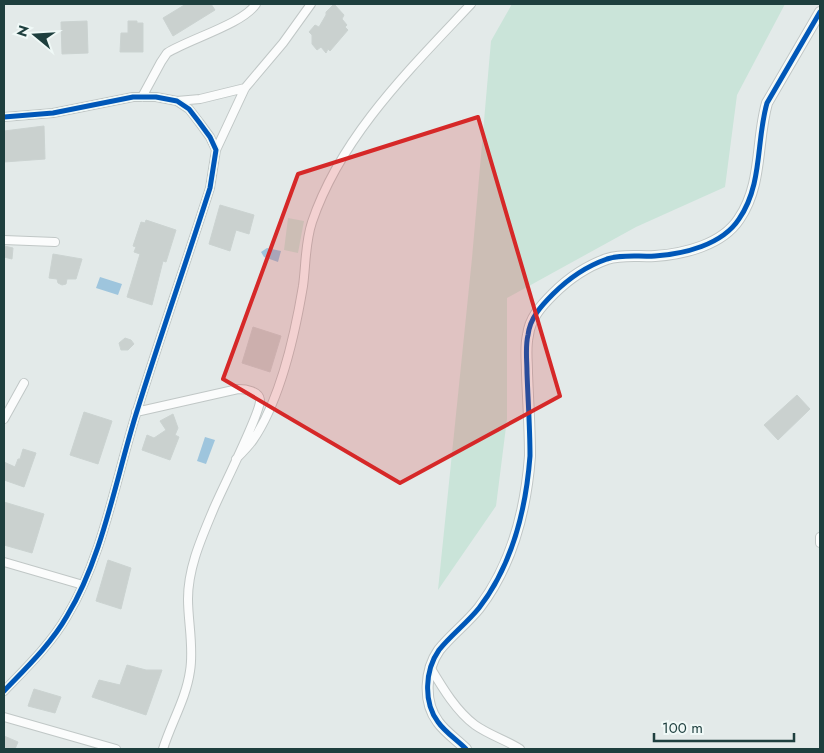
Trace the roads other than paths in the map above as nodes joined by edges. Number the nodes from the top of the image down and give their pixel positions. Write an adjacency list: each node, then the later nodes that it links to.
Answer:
1 (256, 4): 6 (street)
2 (311, 4): 5 (street)
3 (471, 4): 15 (street)
4 (820, 12): 20 (street)
5 (245, 88): 7 (street); 9 (street)
6 (142, 97): 7 (street); 8 (street)
7 (176, 101): 9 (street)
8 (4, 117)
9 (216, 150): 13 (street)
10 (4, 240): 11 (street)
11 (55, 242)
12 (24, 383): 14 (street)
13 (136, 412): 15 (street); 19 (street)
14 (4, 419)
15 (236, 459): 24 (street)
16 (820, 536): 17 (street)
17 (820, 543)
18 (4, 562): 19 (street)
19 (83, 585): 21 (street)
20 (430, 666): 25 (street); 26 (street)
21 (4, 691)
22 (4, 716): 23 (street)
23 (116, 749)
24 (163, 749)
25 (466, 749)
26 (520, 749)

